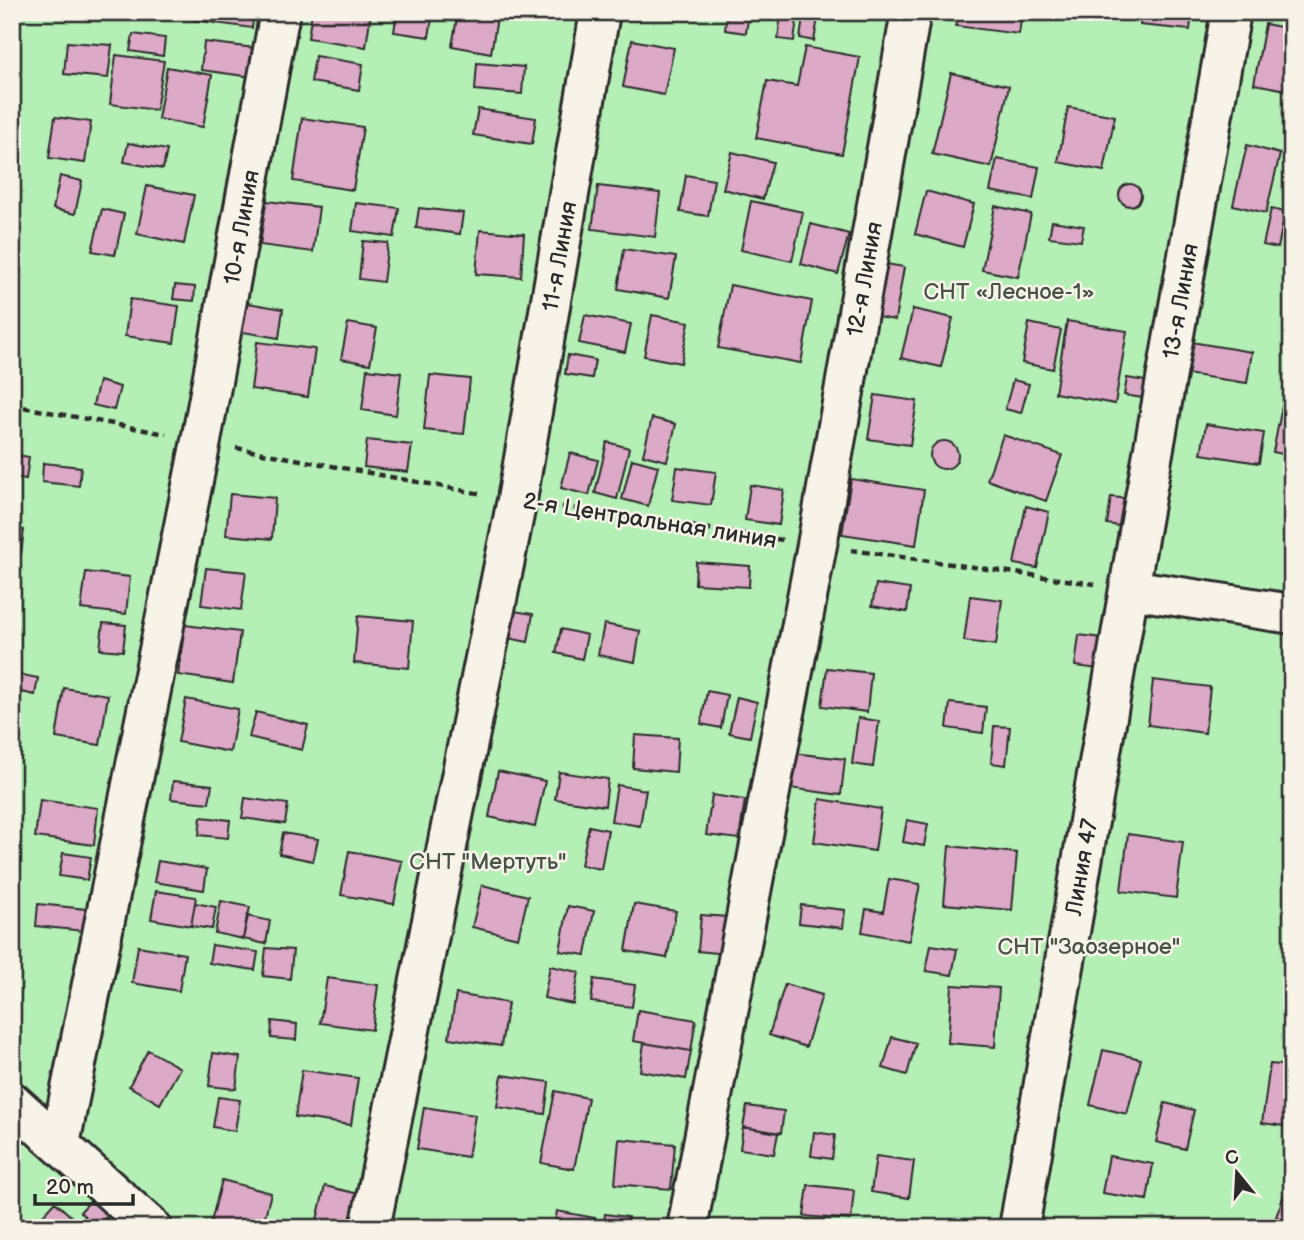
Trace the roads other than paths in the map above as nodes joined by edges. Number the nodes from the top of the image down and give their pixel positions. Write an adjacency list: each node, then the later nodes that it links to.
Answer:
1 (280, 12): 8 (street, 10-я Линия)
2 (600, 12): 10 (street, 11-я Линия)
3 (911, 12): 11 (street, 12-я Линия)
4 (1231, 12): 5 (street, 13-я Линия)
5 (1129, 589): 6 (street); 12 (street, Линия 47)
6 (1292, 614)
7 (12, 1102): 8 (street)
8 (60, 1144): 9 (street)
9 (152, 1228)
10 (370, 1228)
11 (687, 1228)
12 (1019, 1228)

